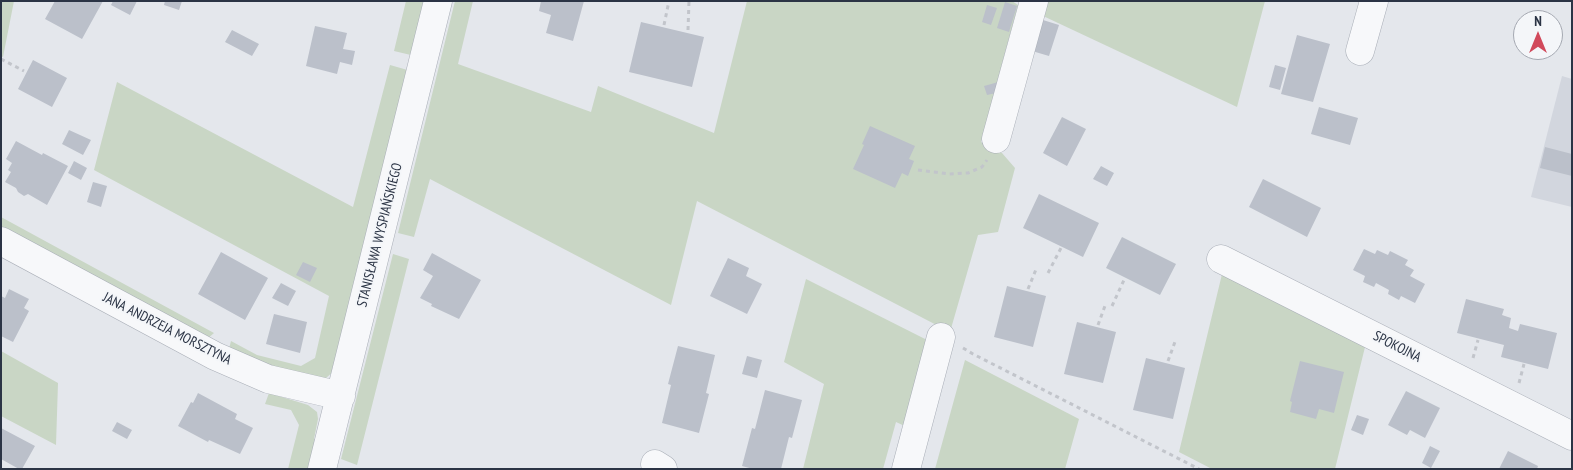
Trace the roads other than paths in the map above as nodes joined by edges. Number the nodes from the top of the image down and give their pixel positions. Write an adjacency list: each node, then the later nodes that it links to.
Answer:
1 (438, 1): 9 (street, STANISŁAWA WYSPIAŃSKIEGO)
2 (1034, 1): 5 (street)
3 (1374, 1): 4 (street)
4 (1360, 51)
5 (996, 139)
6 (1, 242): 9 (street, JANA ANDRZEJA MORSZTYNA)
7 (1221, 259): 10 (street, SPOKOJNA)
8 (950, 342): 12 (street)
9 (341, 396): 11 (street, STANISŁAWA WYSPIAŃSKIEGO)
10 (1572, 436)
11 (322, 469)
12 (906, 469)

